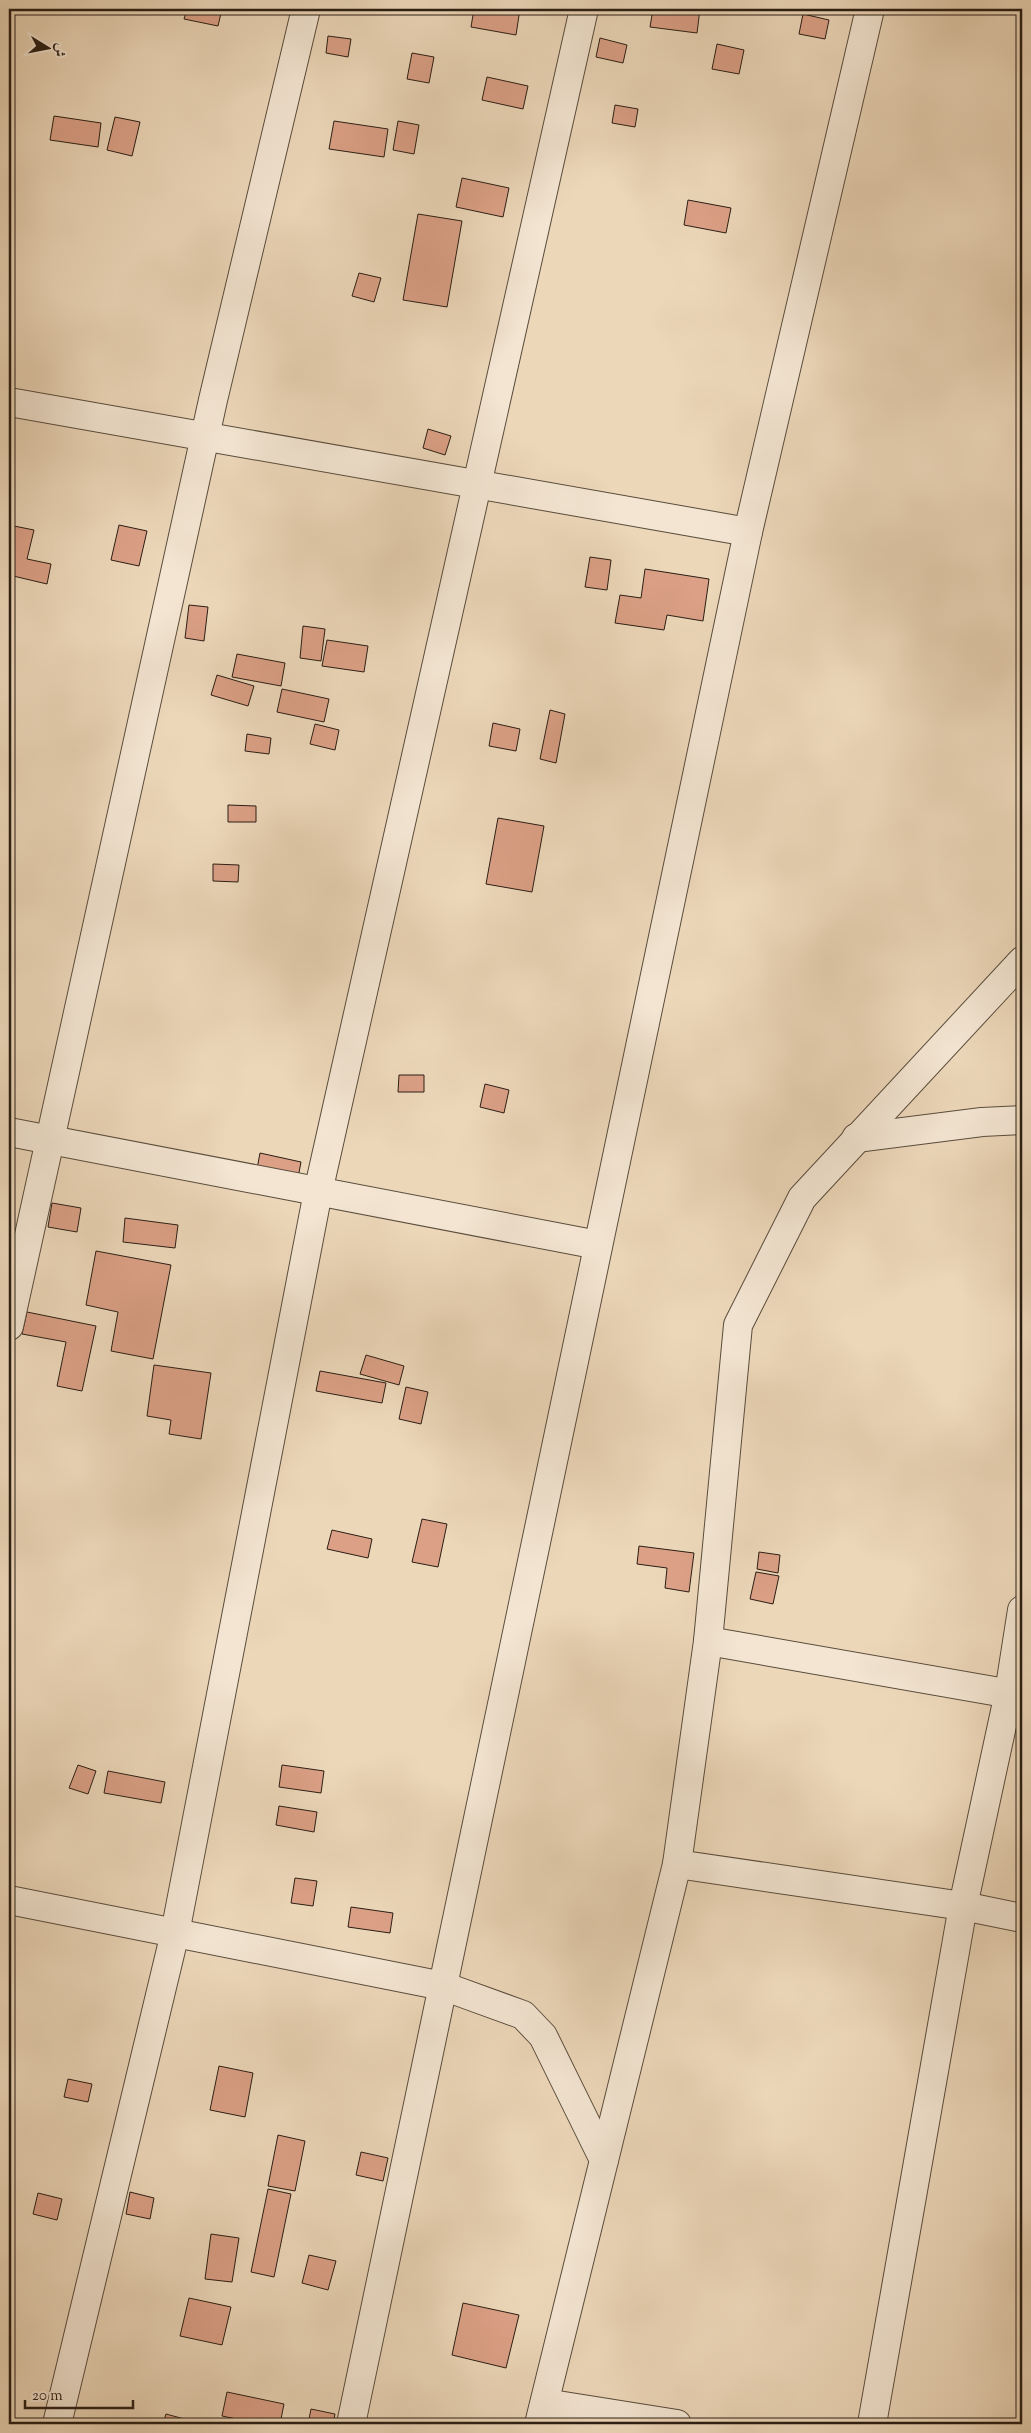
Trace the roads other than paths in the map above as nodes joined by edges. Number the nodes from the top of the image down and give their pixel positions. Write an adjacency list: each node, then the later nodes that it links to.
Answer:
1 (306, 9): 5 (street)
2 (584, 9): 6 (street)
3 (870, 9): 7 (street)
4 (9, 402): 5 (street)
5 (205, 437): 6 (street); 12 (street)
6 (477, 484): 7 (street); 13 (street)
7 (748, 532): 14 (street)
8 (1022, 961): 11 (street)
9 (1022, 1120): 11 (street)
10 (9, 1132): 12 (street)
11 (856, 1138): 17 (street)
12 (50, 1140): 13 (street); 15 (street)
13 (318, 1192): 14 (street); 23 (street)
14 (598, 1245): 24 (street)
15 (9, 1326)
16 (1022, 1610): 18 (street)
17 (708, 1641): 18 (street); 19 (street)
18 (1016, 1695): 21 (street)
19 (676, 1864): 21 (street); 25 (street)
20 (9, 1900): 23 (street)
21 (963, 1906): 22 (street); 30 (street)
22 (1022, 1918)
23 (175, 1933): 24 (street); 27 (street)
24 (443, 1986): 25 (street); 28 (street)
25 (604, 2160): 26 (street)
26 (542, 2413): 29 (street)
27 (57, 2424)
28 (351, 2424)
29 (677, 2424)
30 (872, 2424)

